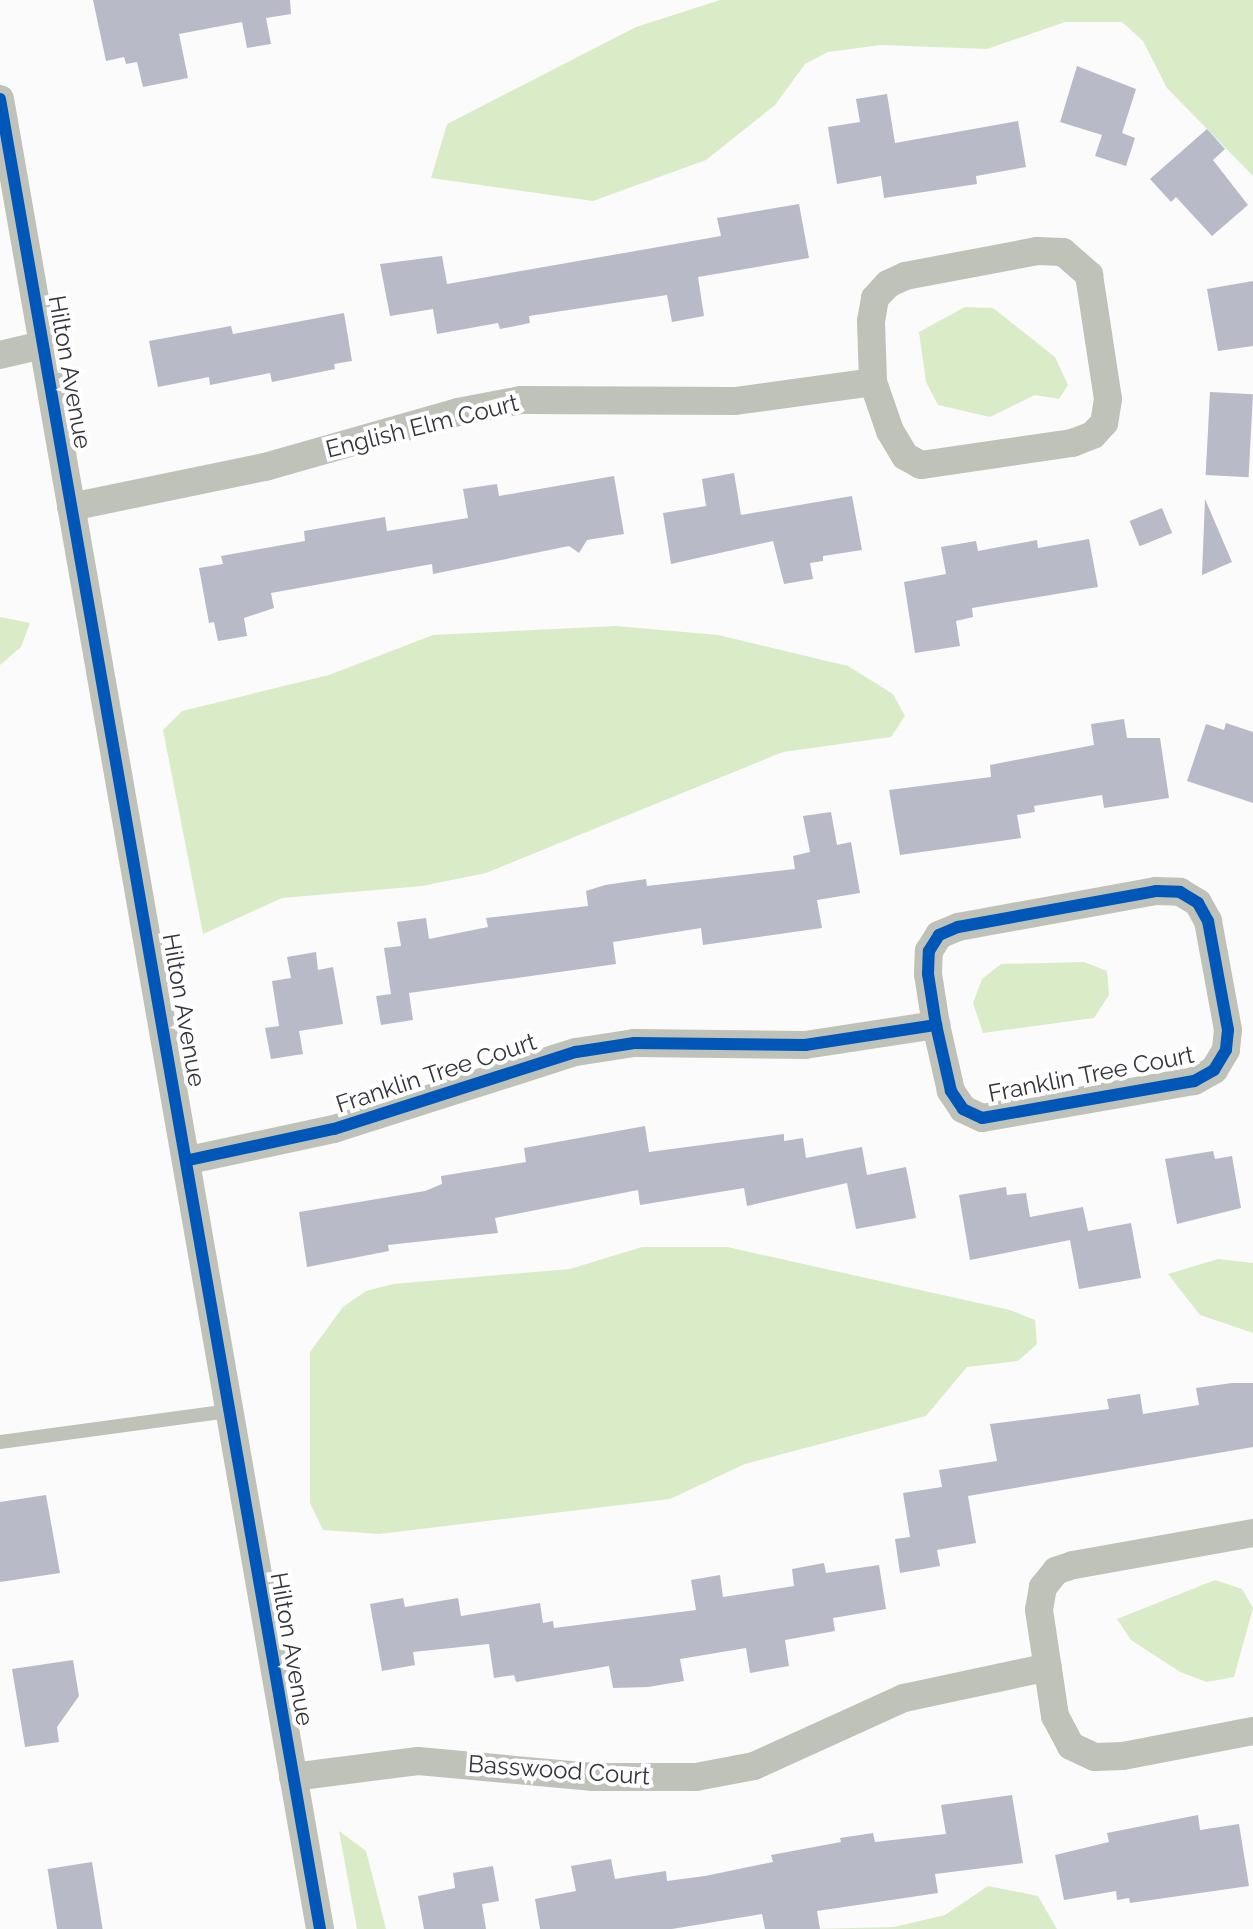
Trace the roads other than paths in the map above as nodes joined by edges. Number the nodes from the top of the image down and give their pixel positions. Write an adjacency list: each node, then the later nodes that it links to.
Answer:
1 (0, 99): 2 (street, Hilton Avenue)
2 (42, 345): 3 (street); 5 (street, Hilton Avenue)
3 (0, 355)
4 (873, 382): 4 (street); 5 (street, English Elm Court)
5 (71, 507): 7 (street, Hilton Avenue)
6 (936, 1025): 6 (street, Franklin Tree Court); 7 (street, Franklin Tree Court)
7 (189, 1160): 8 (street, Hilton Avenue)
8 (228, 1411): 9 (lane); 13 (street, Hilton Avenue)
9 (0, 1442)
10 (1253, 1533): 11 (street)
11 (1048, 1667): 12 (street); 13 (street, Basswood Court)
12 (1253, 1731)
13 (293, 1777): 14 (street, Hilton Avenue)
14 (320, 1929)

